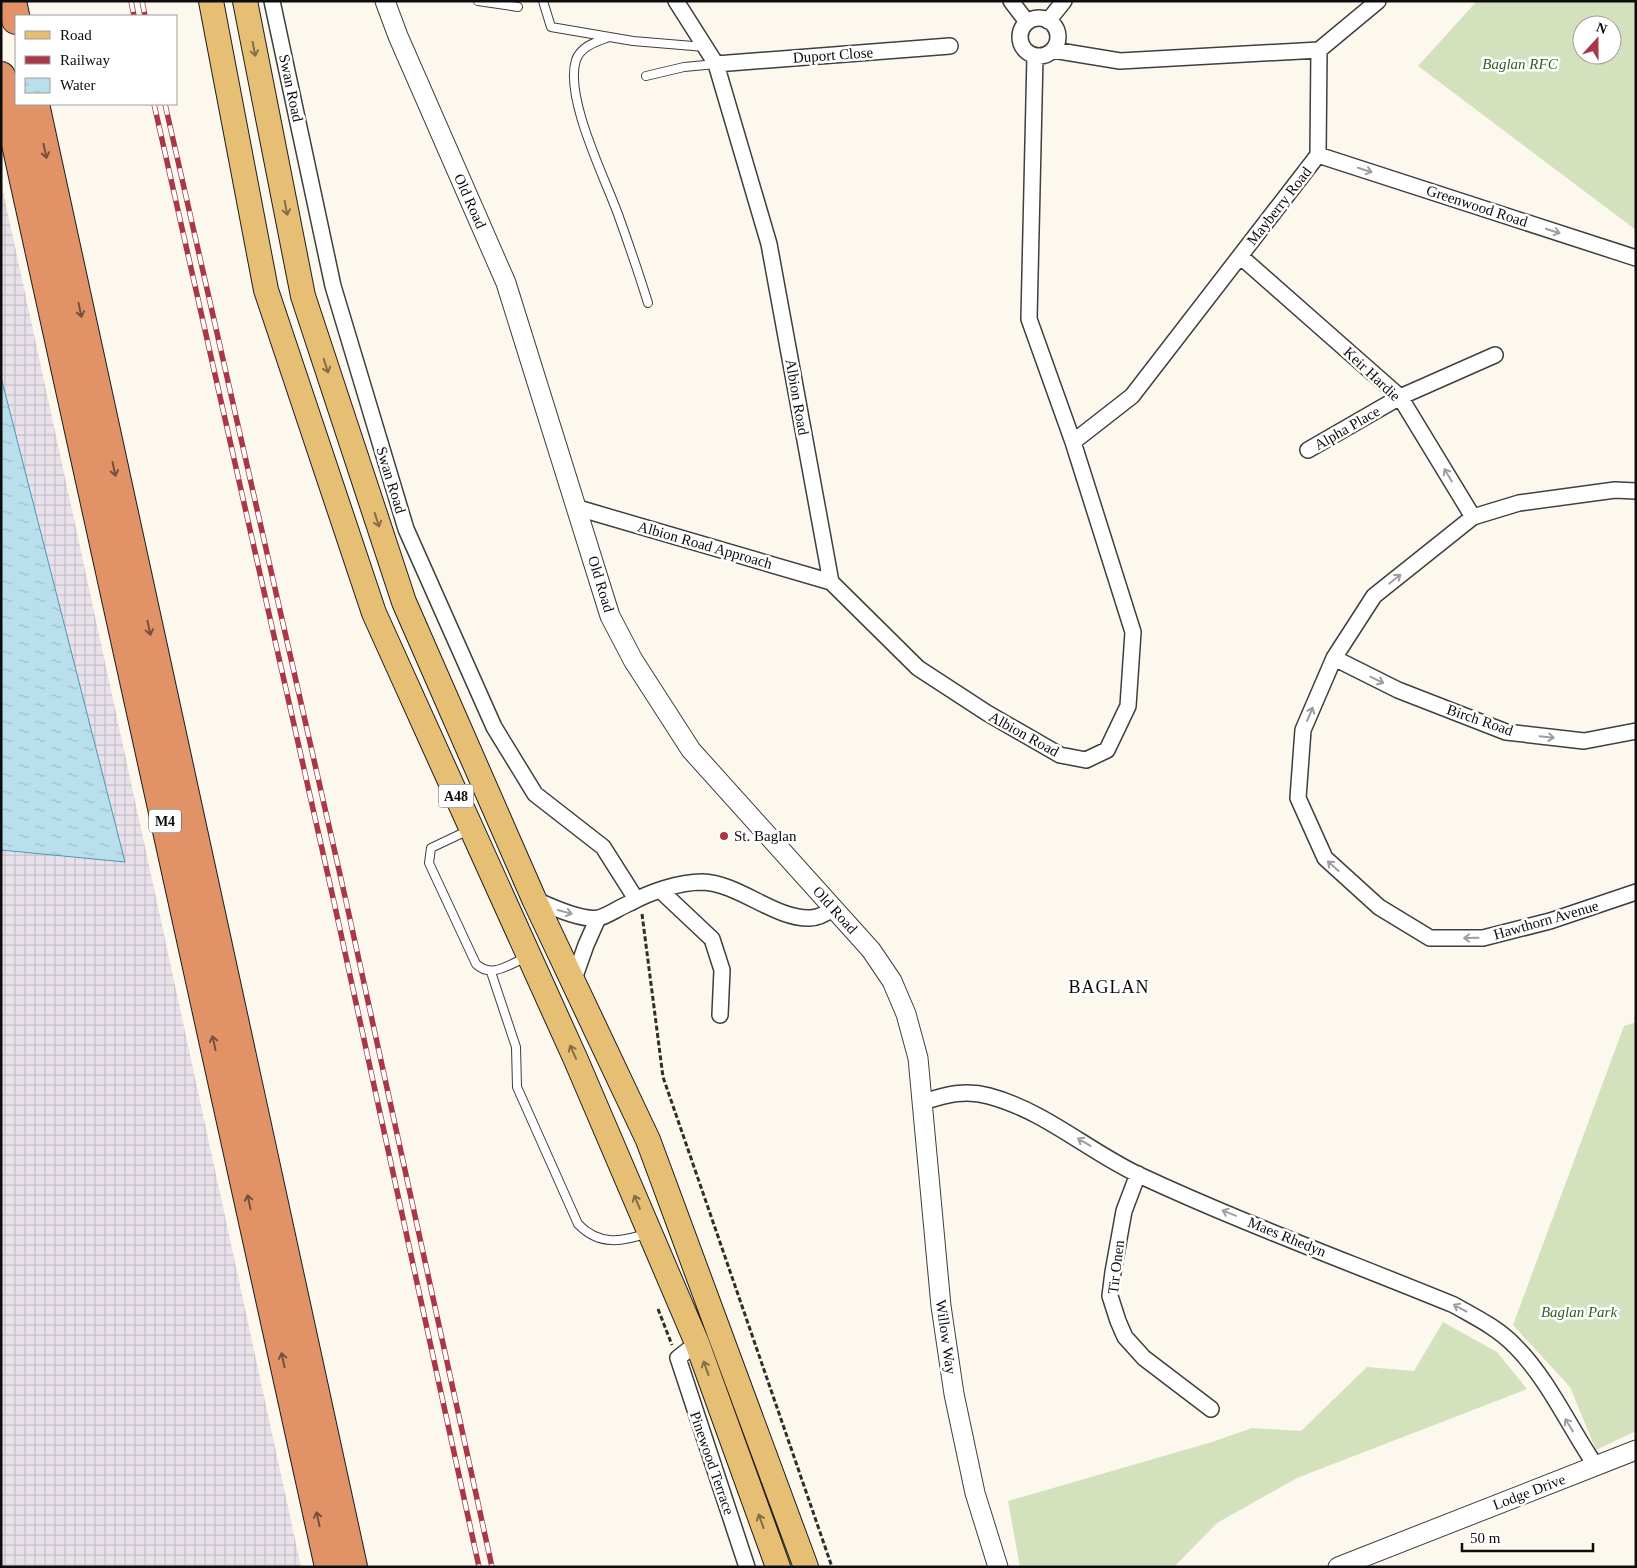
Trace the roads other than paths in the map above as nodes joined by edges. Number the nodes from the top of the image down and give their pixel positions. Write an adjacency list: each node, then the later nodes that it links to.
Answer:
1 (12, 1): 13 (highway)
2 (211, 1): 40 (main road, A48)
3 (244, 1): 43 (main road, A48, one-way to 43)
4 (272, 1): 44 (street, Swan Road)
5 (385, 1): 35 (street, Old Road)
6 (478, 1): 12 (lane)
7 (543, 1): 16 (lane)
8 (676, 1): 18 (street, Albion Road)
9 (1011, 1): 15 (street)
10 (1064, 1): 14 (street)
11 (1378, 1): 20 (street)
12 (518, 8)
13 (15, 15)
14 (1048, 21): 15 (street); 19 (street)
15 (1027, 22): 21 (street)
16 (609, 37): 18 (lane); 29 (lane)
17 (950, 46): 22 (street, Duport Close)
18 (705, 47): 22 (street, Albion Road)
19 (1053, 50): 20 (street); 21 (street)
20 (1319, 50): 26 (street, Mayberry Road)
21 (1036, 56): 32 (street, Albion Road)
22 (716, 64): 24 (lane); 37 (street, Albion Road)
23 (1, 76): 58 (highway, M4, one-way to 23)
24 (646, 76)
25 (34, 105): 59 (highway, M4, one-way to 59)
26 (1318, 155): 27 (street, Mayberry Road); 28 (street, Greenwood Road, one-way to 28)
27 (1240, 256): 31 (street, Keir Hardie); 32 (street, Mayberry Road)
28 (1636, 258)
29 (648, 303)
30 (1495, 355): 31 (street, Alpha Place)
31 (1400, 397): 33 (street, Alpha Place); 36 (street, Keir Hardie, one-way to 31)
32 (1073, 442): 37 (street, Albion Road)
33 (1308, 450)
34 (1636, 491): 36 (street)
35 (578, 508): 37 (street, Albion Road Approach); 45 (street, Old Road)
36 (1473, 517): 38 (street, Hawthorn Avenue, one-way to 36)
37 (831, 582)
38 (1334, 658): 39 (street, Birch Road, one-way to 39); 42 (street, Hawthorn Avenue, one-way to 38)
39 (1636, 731)
40 (471, 829): 47 (main road, A48); 48 (lane)
41 (661, 891): 44 (street); 45 (street); 50 (street)
42 (1636, 892)
43 (534, 899): 46 (street, one-way to 46); 49 (main road, A48)
44 (636, 900): 46 (street)
45 (834, 908): 51 (street, Old Road)
46 (598, 918): 49 (street)
47 (529, 956): 48 (lane); 53 (main road, A48, one-way to 47)
48 (492, 972): 53 (lane)
49 (574, 979): 62 (main road, A48)
50 (720, 1015)
51 (923, 1102): 52 (street, Maes Rhedyn, one-way to 51); 63 (street, Willow Way)
52 (1138, 1174): 55 (street, Tir Onen); 57 (street, Maes Rhedyn, one-way to 52)
53 (650, 1232): 54 (main road, A48)
54 (697, 1343): 60 (street, Pinewood Terrace); 61 (main road, A48, one-way to 54)
55 (1211, 1409)
56 (1636, 1450): 57 (street, Lodge Drive)
57 (1594, 1467): 64 (street, Lodge Drive)
58 (329, 1567)
59 (353, 1567)
60 (747, 1567)
61 (778, 1567)
62 (806, 1567)
63 (998, 1567)
64 (1338, 1567)

